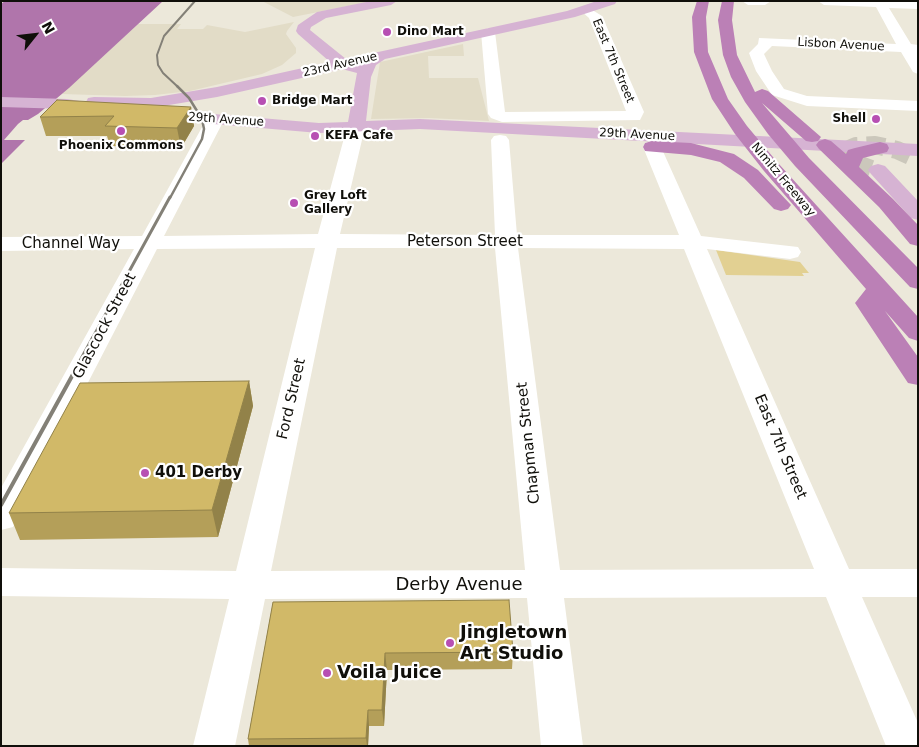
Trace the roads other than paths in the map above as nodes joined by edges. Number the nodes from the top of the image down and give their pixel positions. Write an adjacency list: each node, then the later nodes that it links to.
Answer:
1 (391, 1): 14 (main road)
2 (611, 1): 12 (main road, 23rd Avenue)
3 (703, 1): 22 (highway, Nimitz Freeway)
4 (728, 1): 20 (highway, Nimitz Freeway)
5 (748, 1): 6 (street)
6 (765, 1)
7 (824, 1): 8 (street)
8 (880, 2): 11 (street); 17 (street)
9 (406, 3): 14 (main road)
10 (565, 3): 12 (main road, East 7th Street)
11 (918, 4)
12 (586, 10): 15 (main road, 23rd Avenue); 15 (street, East 7th Street)
13 (686, 15): 22 (highway)
14 (317, 19): 16 (main road)
15 (488, 32): 18 (main road, 23rd Avenue)
16 (322, 48): 18 (main road); 19 (main road); 24 (main road)
17 (912, 49): 21 (street); 28 (street, Lisbon Avenue)
18 (385, 54): 19 (main road, 23rd Avenue); 23 (main road)
19 (343, 64): 23 (main road); 24 (main road, 23rd Avenue)
20 (734, 65): 34 (highway); 48 (highway, Nimitz Freeway)
21 (918, 69)
22 (709, 75): 47 (highway, Nimitz Freeway)
23 (363, 77): 30 (main road, Ford Street)
24 (256, 83): 25 (main road, 23rd Avenue)
25 (217, 92): 27 (main road, 23rd Avenue); 29 (main road)
26 (1, 102): 27 (main road)
27 (67, 104): 29 (main road, 29th Avenue)
28 (918, 106)
29 (163, 115): 31 (main road, 29th Avenue)
30 (356, 118): 31 (main road, 29th Avenue); 32 (main road, 29th Avenue); 33 (main road, 29th Avenue); 41 (street, Ford Street)
31 (211, 126): 44 (street, Glascock Street)
32 (500, 140): 33 (main road, 29th Avenue); 42 (street, Chapman Street)
33 (640, 141): 34 (main road, 29th Avenue); 43 (street, East 7th Street); 47 (highway)
34 (818, 141): 35 (main road, 29th Avenue); 37 (highway)
35 (880, 148): 36 (main road, 29th Avenue); 37 (highway)
36 (913, 162): 38 (main road); 39 (main road)
37 (849, 167): 40 (highway)
38 (918, 193)
39 (918, 214)
40 (918, 239)
41 (328, 242): 42 (street, Peterson Street); 44 (street, Peterson Street); 57 (street, Ford Street)
42 (506, 242): 43 (street, Peterson Street); 58 (street, Chapman Street)
43 (693, 242): 46 (street, Peterson Street); 56 (street, East 7th Street)
44 (145, 243): 45 (street, Channel Way); 52 (street, Glascock Street); 53 (street, Glascock Street)
45 (1, 244)
46 (790, 252)
47 (856, 265): 49 (highway, Nimitz Freeway)
48 (918, 282)
49 (878, 290): 50 (highway, Nimitz Freeway); 51 (highway)
50 (918, 333)
51 (918, 378)
52 (1, 493)
53 (1, 518)
54 (1, 582): 57 (street, Derby Avenue)
55 (918, 583): 56 (street, Derby Avenue)
56 (838, 584): 58 (street, Derby Avenue); 61 (street, East 7th Street)
57 (251, 585): 58 (street, Derby Avenue); 59 (street, Ford Street)
58 (545, 585): 60 (street, Chapman Street)
59 (214, 746)
60 (562, 746)
61 (907, 746)

